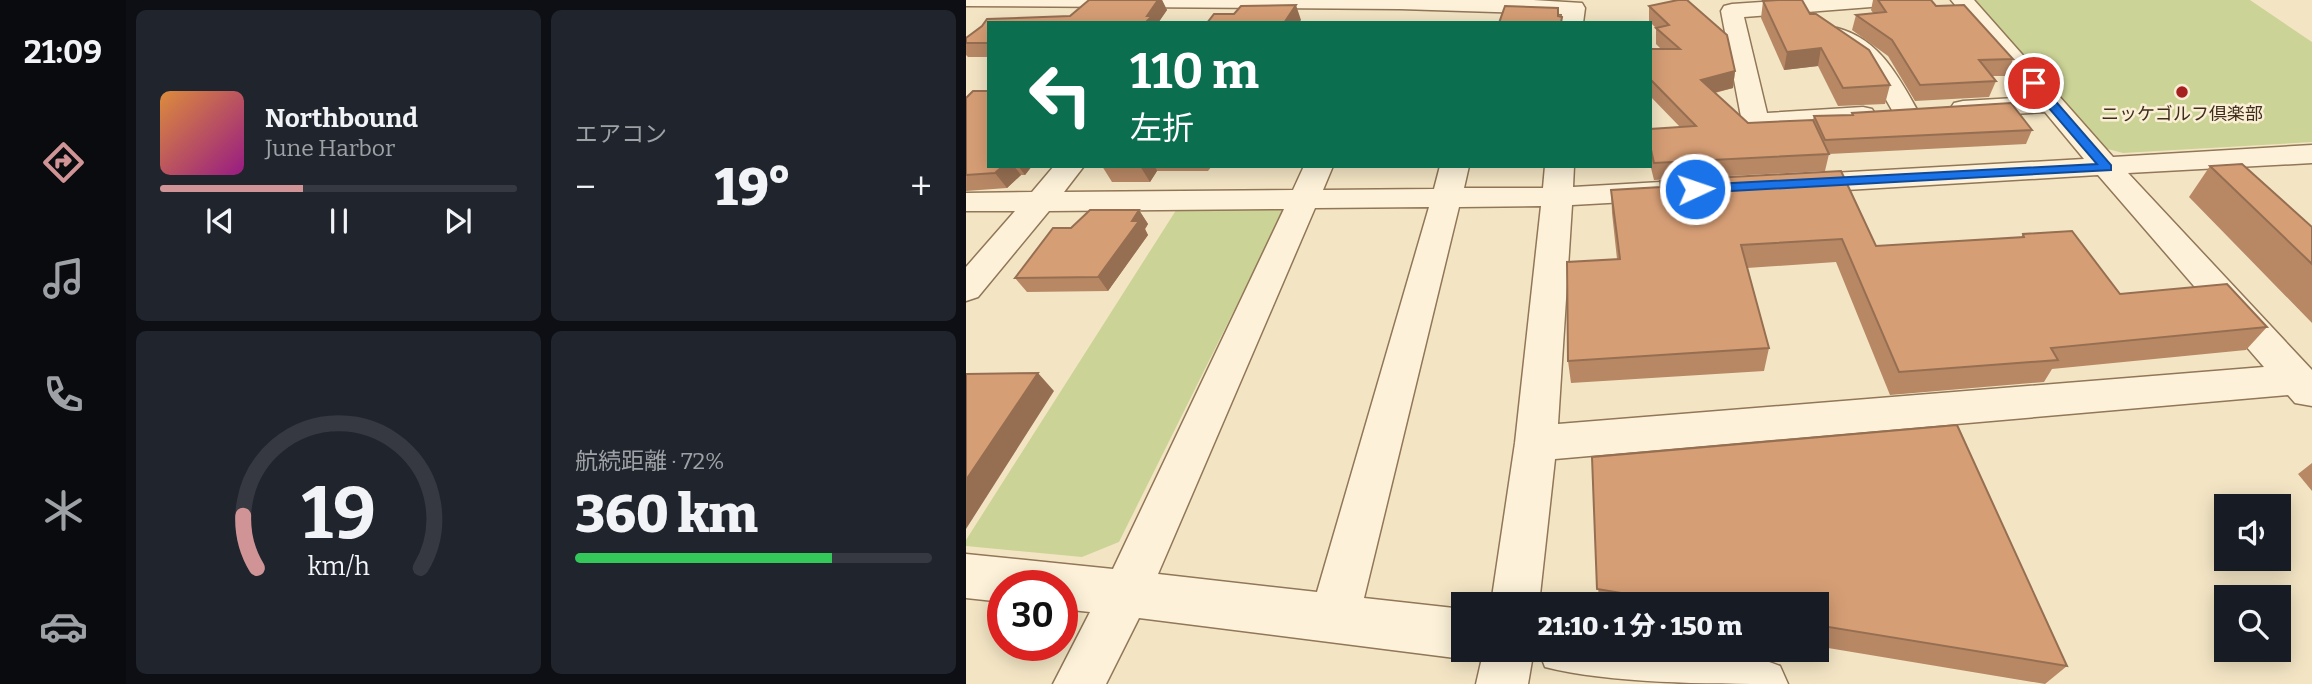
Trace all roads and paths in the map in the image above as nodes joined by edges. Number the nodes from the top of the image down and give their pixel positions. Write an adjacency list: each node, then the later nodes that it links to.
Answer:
1 (966, 0): 4 (street)
2 (1884, 0): 7 (street)
3 (1962, 0): 13 (street)
4 (1017, 1): 5 (street); 9 (street)
5 (1211, 1): 6 (street); 10 (street)
6 (1402, 1): 8 (street); 11 (street)
7 (1815, 3): 14 (street); 14 (street)
8 (1498, 10): 12 (street)
9 (994, 21)
10 (1195, 21)
11 (1391, 21)
12 (1572, 21)
13 (2052, 104): 14 (street); 17 (street)
14 (1906, 113)
15 (2312, 154): 17 (street)
16 (1068, 168): 24 (street)
17 (2107, 168): 21 (street); 26 (street)
18 (1558, 181): 19 (street); 22 (street); 27 (street)
19 (1450, 182): 20 (street); 31 (street)
20 (1311, 183): 24 (street); 30 (street)
21 (1763, 186)
22 (1695, 189)
23 (966, 202): 24 (street)
24 (1039, 202): 25 (street)
25 (966, 289)
26 (2305, 387): 27 (street)
27 (1536, 443): 29 (street)
28 (966, 576): 30 (street)
29 (1517, 592)
30 (1126, 593): 31 (street); 35 (street)
31 (1334, 618): 32 (street)
32 (1451, 633)
33 (1506, 662): 36 (street)
34 (1637, 662): 37 (street)
35 (1079, 684)
36 (1502, 684)
37 (1762, 684)

